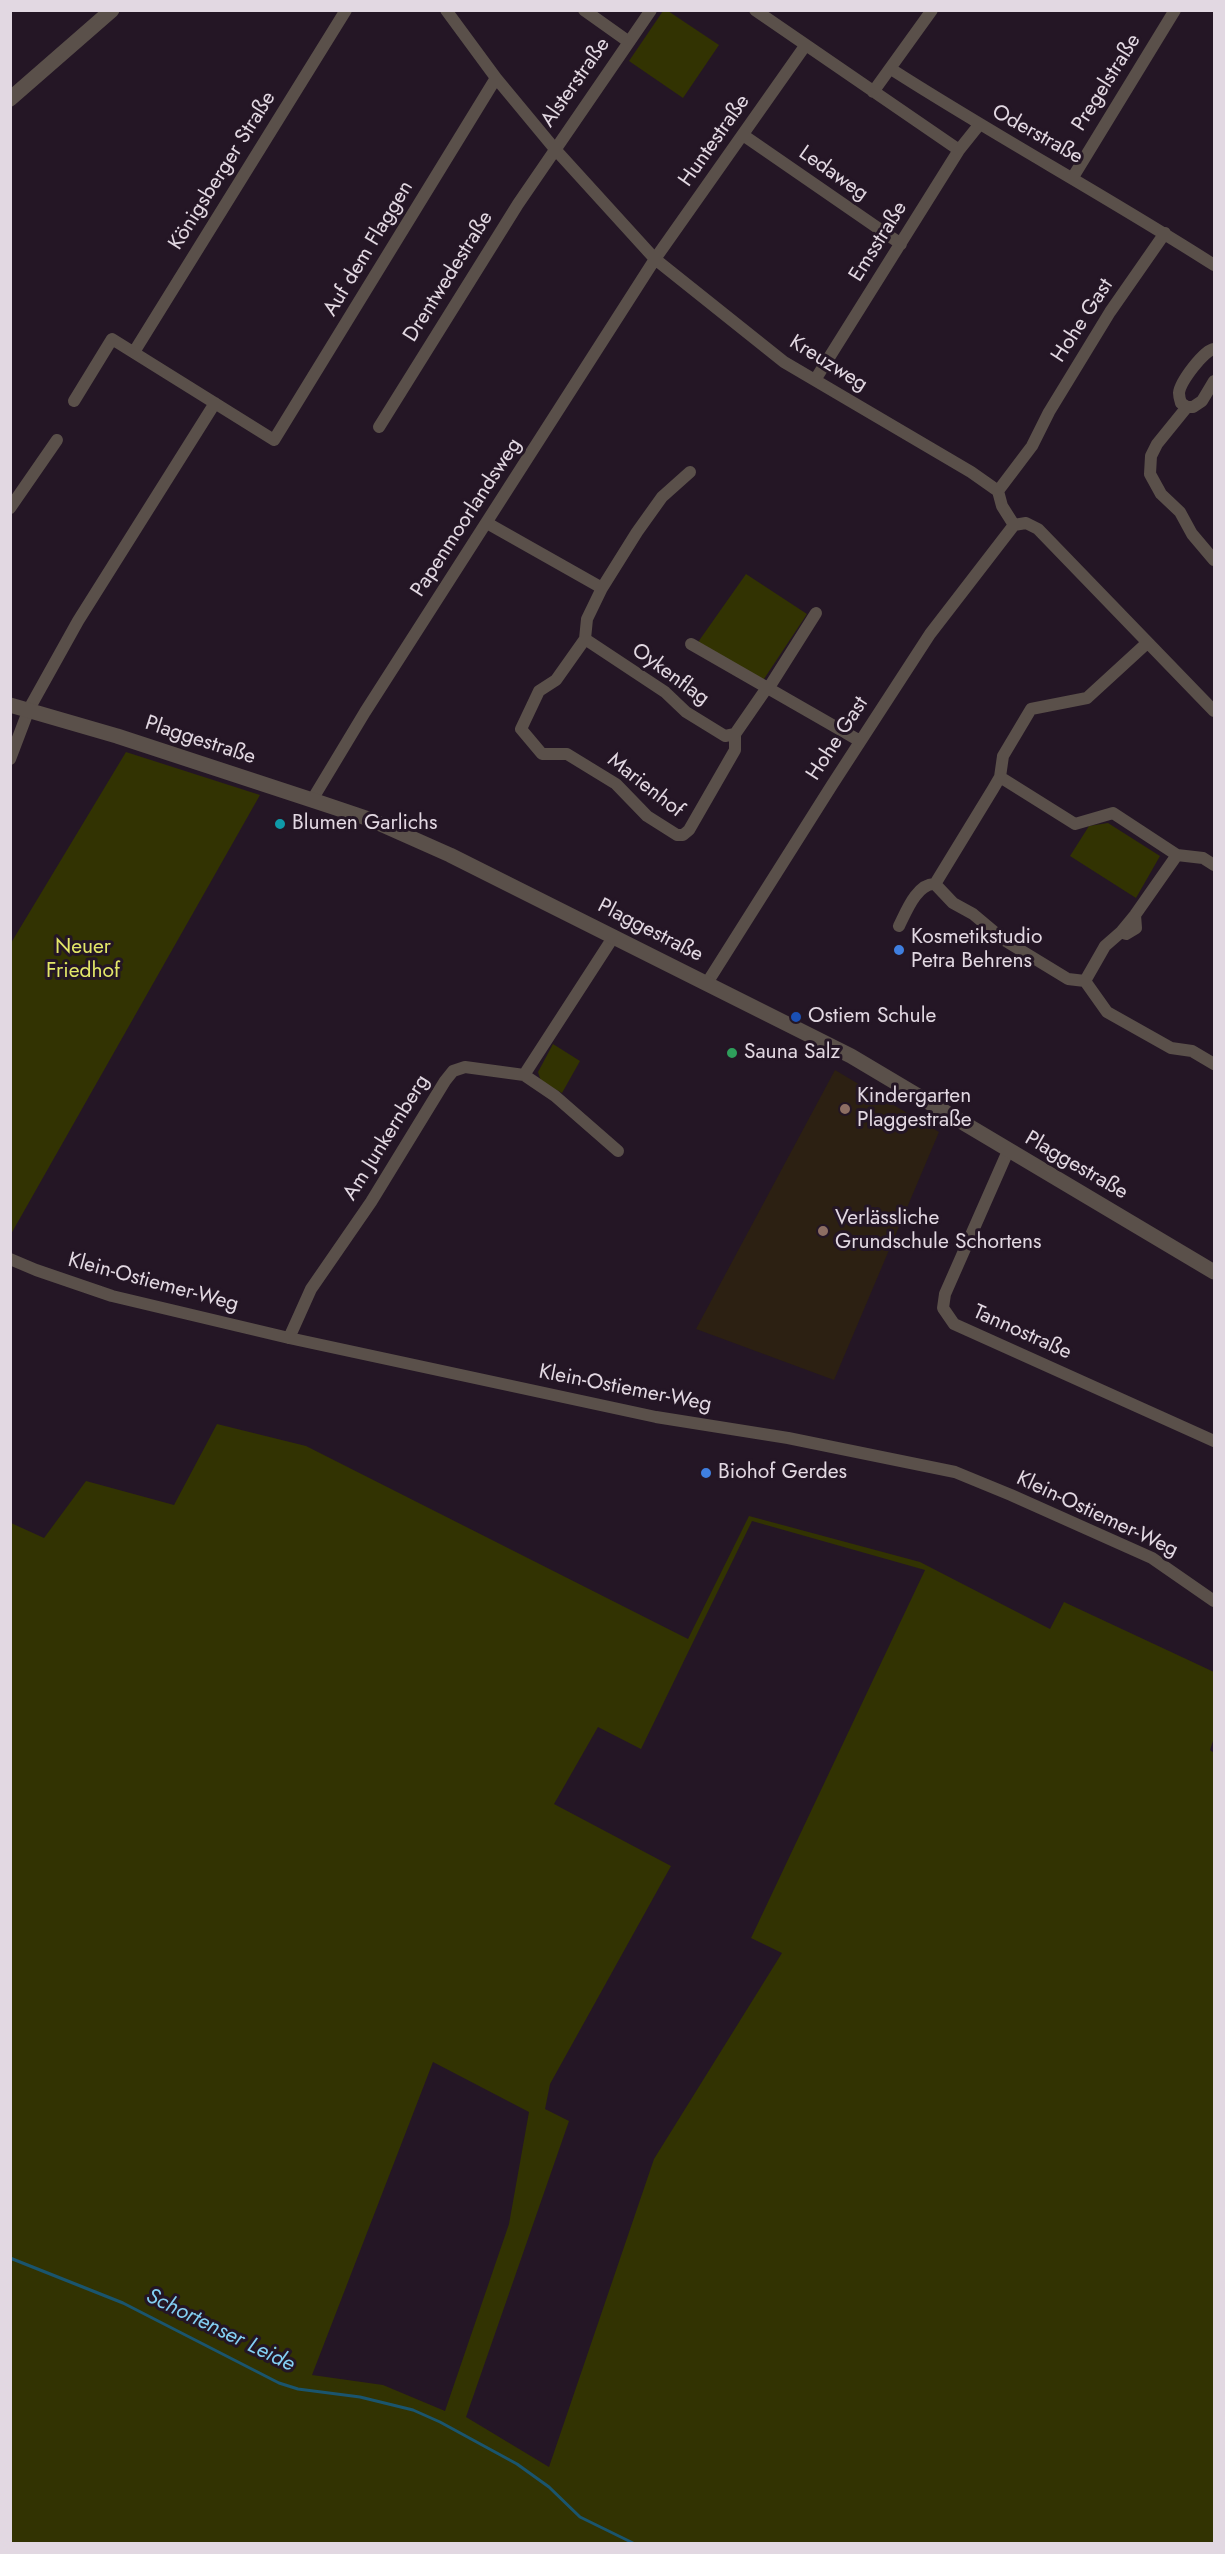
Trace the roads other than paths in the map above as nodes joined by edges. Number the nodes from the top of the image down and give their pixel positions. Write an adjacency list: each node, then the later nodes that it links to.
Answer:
1 (112, 10): 14 (street)
2 (346, 10): 25 (street, Königsberger Straße)
3 (446, 10): 12 (street, Kreuzweg)
4 (584, 10): 9 (street)
5 (651, 10): 9 (street, Alsterstraße)
6 (755, 10): 10 (street)
7 (932, 10): 11 (street)
8 (1175, 10): 19 (street, Pregelstraße)
9 (629, 42): 17 (street, Alsterstraße)
10 (805, 46): 13 (street); 16 (street, Huntestraße)
11 (891, 69): 13 (street); 15 (street, Oderstraße)
12 (496, 78): 17 (street, Kreuzweg); 29 (street, Auf dem Flaggen)
13 (873, 92): 18 (street)
14 (10, 99)
15 (979, 125): 18 (street, Emsstraße); 19 (street, Oderstraße)
16 (743, 135): 21 (street, Ledaweg); 22 (street, Huntestraße)
17 (554, 148): 22 (street, Kreuzweg); 31 (street, Drentwedestraße)
18 (959, 150): 21 (street, Emsstraße)
19 (1072, 177): 20 (street, Oderstraße)
20 (1165, 233): 23 (street, Oderstraße); 34 (street, Hohe Gast)
21 (901, 244): 26 (street, Emsstraße)
22 (655, 259): 26 (street, Kreuzweg); 36 (street, Papenmoorlandsweg)
23 (1215, 265)
24 (1215, 349): 30 (street)
25 (134, 352): 28 (street); 29 (street)
26 (815, 381): 34 (street, Kreuzweg)
27 (1215, 381): 30 (street)
28 (74, 401)
29 (215, 403): 46 (street)
30 (1186, 407): 38 (street)
31 (379, 427)
32 (57, 440): 35 (street)
33 (690, 472): 39 (street, Marienhof)
34 (998, 491): 37 (street)
35 (10, 508)
36 (487, 523): 39 (street); 52 (street, Papenmoorlandsweg)
37 (1014, 525): 42 (street); 49 (street, Hohe Gast)
38 (1215, 560)
39 (602, 588): 41 (street, Marienhof)
40 (816, 613): 44 (street, Marienhof)
41 (585, 639): 48 (street, Oykenflag); 48 (street, Marienhof)
42 (1147, 643): 47 (street); 51 (street)
43 (691, 644): 44 (street)
44 (768, 689): 48 (street, Marienhof); 49 (street)
45 (10, 705): 46 (street, Plaggestraße)
46 (29, 710): 50 (street); 52 (street, Plaggestraße)
47 (1215, 711)
48 (735, 734)
49 (860, 741): 59 (street, Hohe Gast)
50 (10, 759)
51 (999, 777): 53 (street); 55 (street)
52 (312, 800): 57 (street, Plaggestraße)
53 (1177, 855): 54 (street); 58 (street)
54 (1215, 865)
55 (935, 884): 56 (street); 58 (street)
56 (899, 926)
57 (614, 936): 59 (street, Plaggestraße); 61 (street)
58 (1085, 981): 60 (street)
59 (707, 983): 63 (street, Plaggestraße)
60 (1215, 1064)
61 (524, 1076): 62 (street); 66 (street, Am Junkernberg)
62 (618, 1151)
63 (1008, 1151): 65 (street, Plaggestraße); 67 (street, Tannostraße)
64 (10, 1259): 66 (street, Klein-Ostiemer-Weg)
65 (1215, 1272)
66 (289, 1338): 68 (street, Klein-Ostiemer-Weg)
67 (1215, 1441)
68 (1215, 1600)

